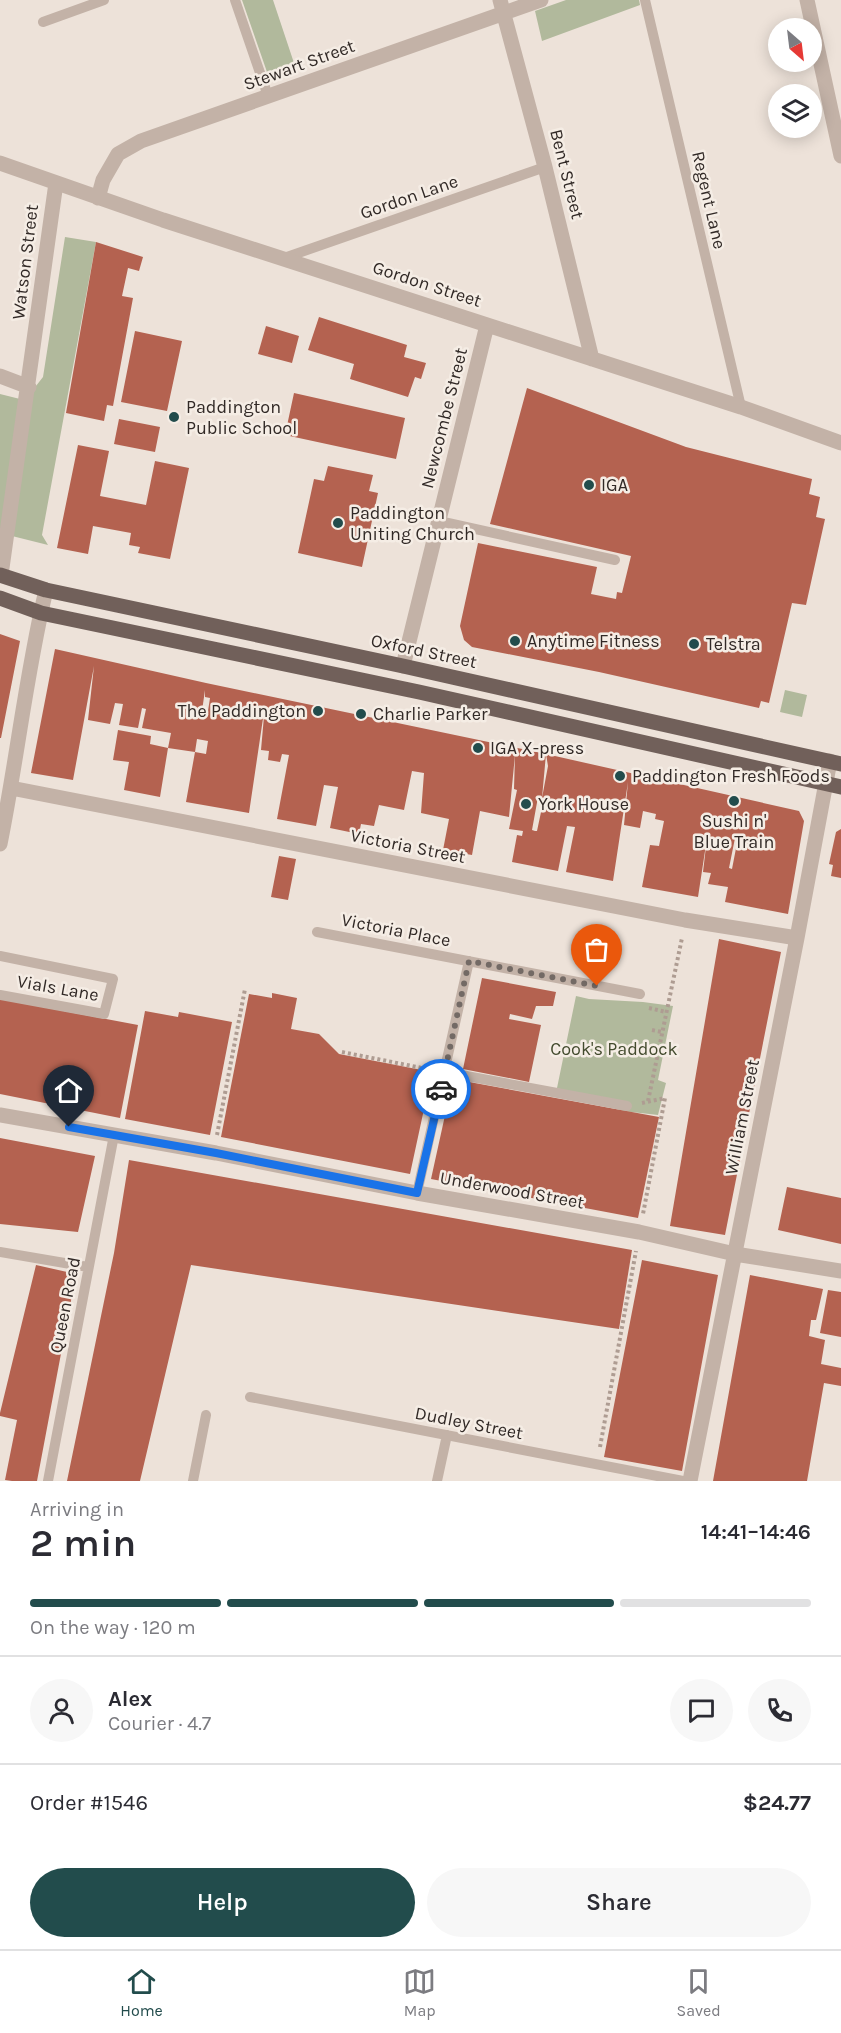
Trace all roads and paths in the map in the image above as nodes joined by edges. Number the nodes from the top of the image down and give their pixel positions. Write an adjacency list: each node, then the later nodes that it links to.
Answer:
1 (104, 0): 7 (lane)
2 (235, 0): 8 (lane)
3 (541, 0): 6 (street, Stewart Street)
4 (645, 0): 19 (lane, Regent Lane)
5 (807, 0): 9 (street)
6 (503, 6): 8 (street, Stewart Street); 11 (street, Bent Street)
7 (43, 22)
8 (268, 96): 13 (street, Stewart Street)
9 (841, 156)
10 (0, 163): 12 (street, Gordon Street)
11 (546, 167): 14 (lane, Gordon Lane); 16 (street, Bent Street)
12 (56, 183): 13 (street, Gordon Street); 18 (street, Watson Street)
13 (98, 198): 14 (street, Gordon Street)
14 (284, 258): 15 (street, Gordon Street)
15 (487, 325): 16 (street, Gordon Street); 21 (street, Newcombe Street)
16 (592, 359): 19 (street, Gordon Street)
17 (0, 376): 18 (street)
18 (29, 387): 23 (street, Watson Street)
19 (741, 407): 20 (street, Gordon Street)
20 (841, 444)
21 (439, 521): 22 (lane); 27 (street, Newcombe Street)
22 (615, 560)
23 (1, 575): 24 (main road, Oxford Street)
24 (46, 591): 26 (street); 27 (main road, Oxford Street)
25 (0, 598): 26 (main road)
26 (41, 613): 29 (main road); 31 (street)
27 (403, 666): 28 (main road, Oxford Street)
28 (835, 762): 29 (street, William Street)
29 (825, 782): 30 (main road); 35 (street, William Street)
30 (841, 787)
31 (11, 788): 32 (street); 33 (street, Victoria Street)
32 (0, 844)
33 (685, 920): 35 (street, Victoria Street); 42 (path)
34 (317, 932): 37 (lane, Victoria Place)
35 (797, 938): 53 (street, William Street)
36 (0, 956): 40 (lane, Vials Lane)
37 (469, 961): 39 (lane, Victoria Place); 44 (lane, Victoria Place)
38 (245, 989): 49 (path)
39 (640, 994)
40 (0, 995)
41 (652, 1030): 42 (path)
42 (662, 1032): 45 (path)
43 (342, 1052): 44 (path)
44 (445, 1072): 46 (lane); 50 (lane, Victoria Place)
45 (648, 1102): 46 (path); 51 (path)
46 (627, 1106)
47 (0, 1114): 48 (street, Underwood Street)
48 (114, 1136): 49 (street, Underwood Street); 54 (lane, Queen Road)
49 (216, 1153): 50 (street, Underwood Street)
50 (417, 1193): 51 (street, Underwood Street)
51 (639, 1232): 53 (street, Underwood Street); 59 (path)
52 (0, 1252): 54 (lane)
53 (735, 1254): 55 (street, Underwood Street); 64 (street, William Street)
54 (88, 1268): 60 (lane, Queen Road)
55 (841, 1271)
56 (250, 1397): 58 (lane, Dudley Street)
57 (206, 1415): 61 (lane)
58 (447, 1435): 59 (lane, Dudley Street); 62 (lane)
59 (597, 1464): 63 (lane, Dudley Street)
60 (48, 1481)
61 (193, 1481)
62 (437, 1481)
63 (683, 1481)
64 (690, 1481)

